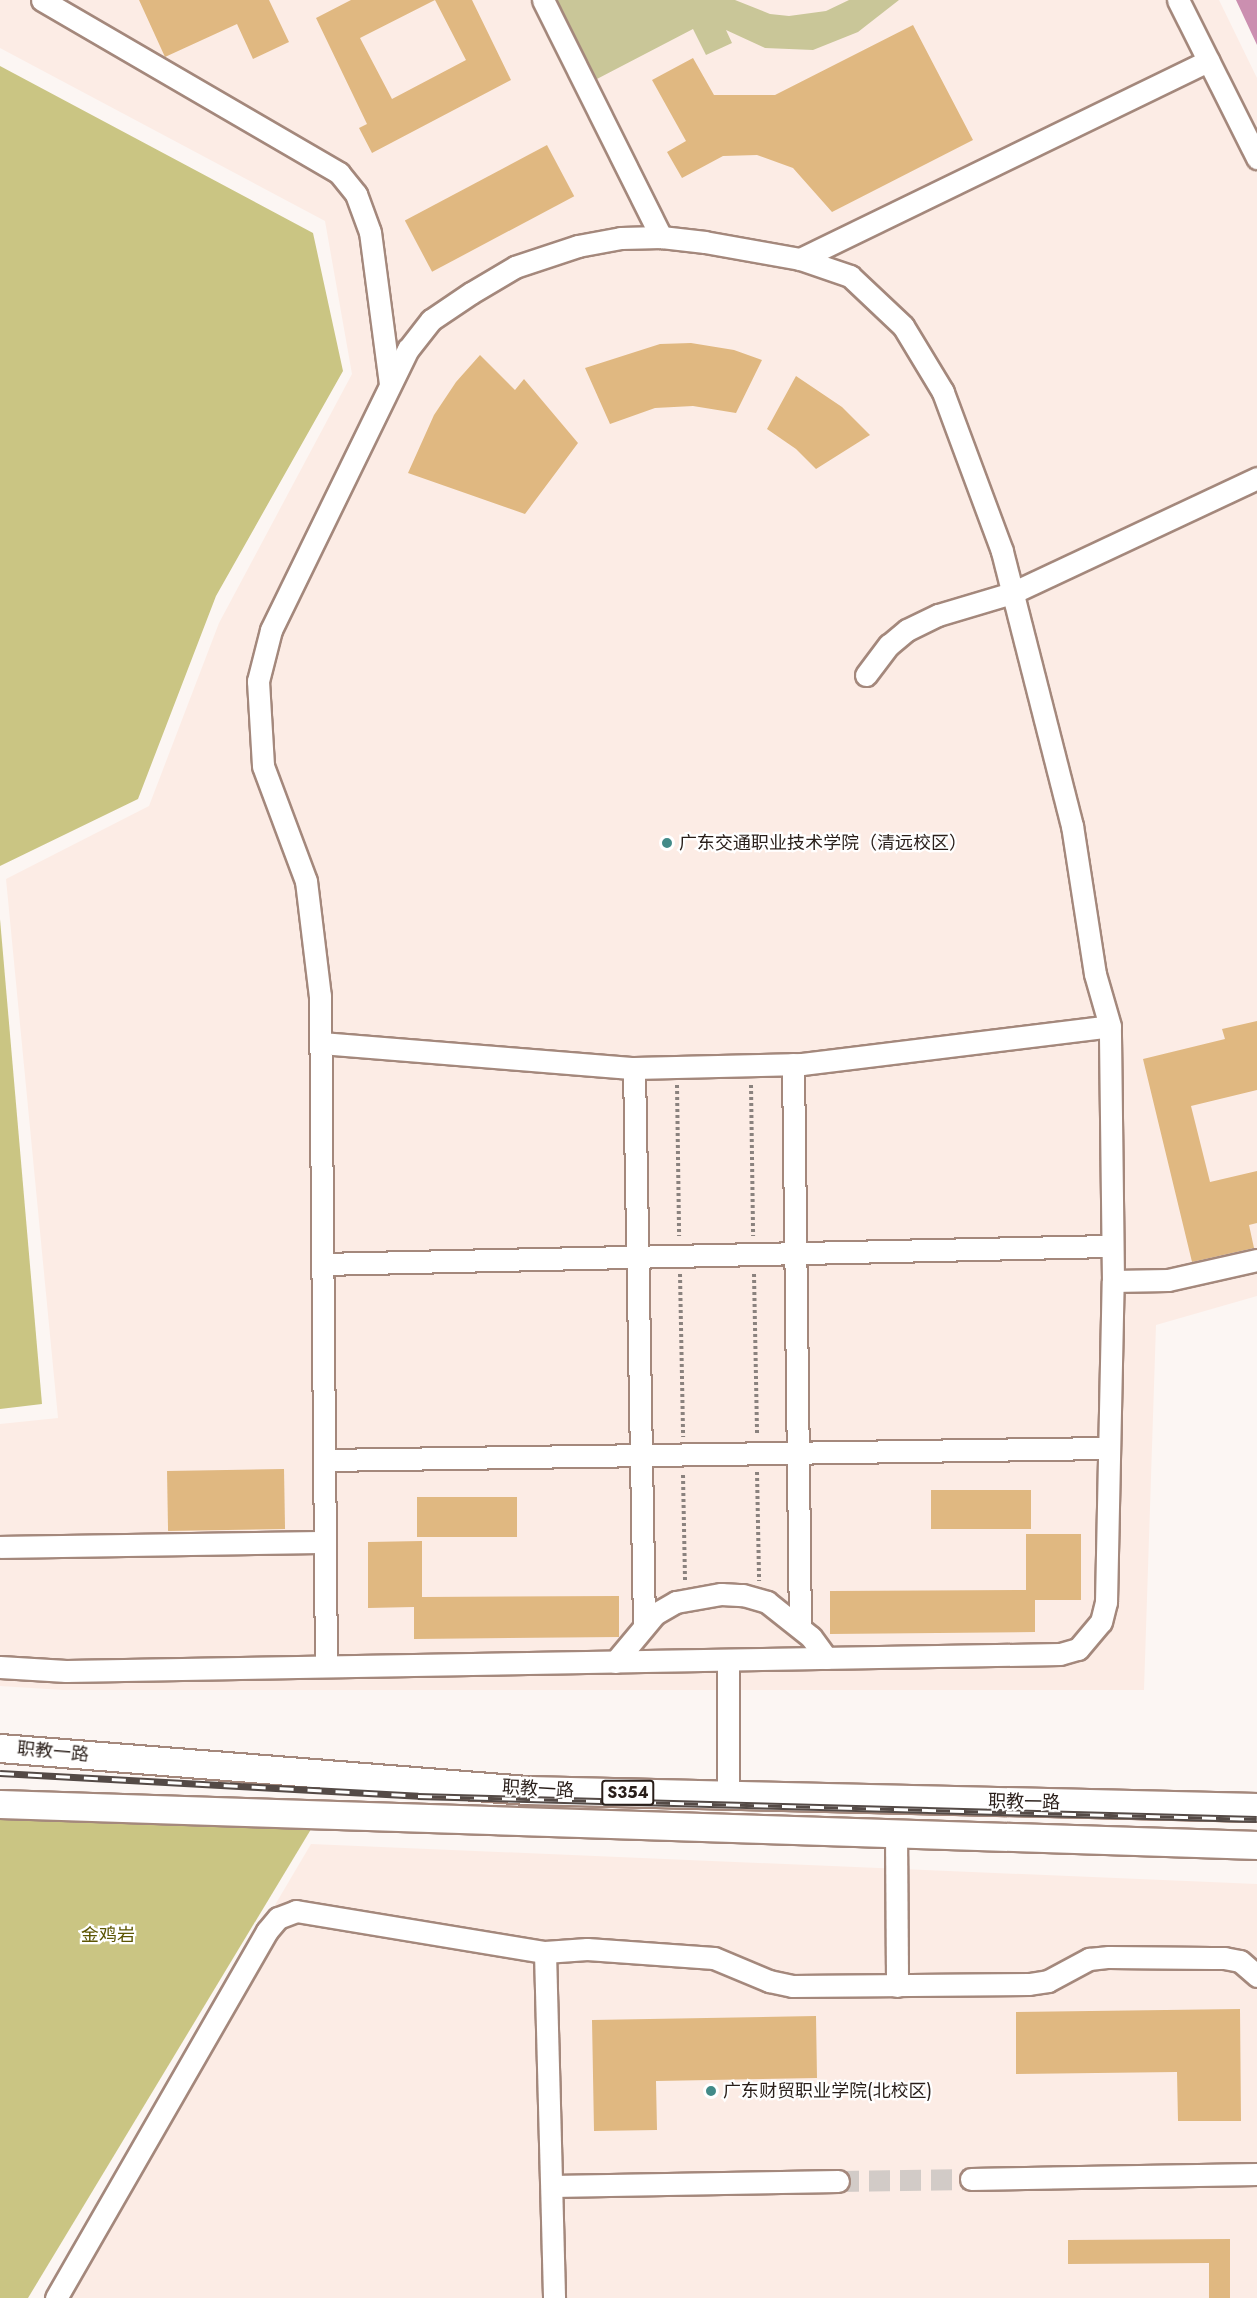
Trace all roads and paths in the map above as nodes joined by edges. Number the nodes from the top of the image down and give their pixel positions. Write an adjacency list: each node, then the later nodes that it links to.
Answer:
1 (42, 0): 8 (street)
2 (543, 0): 6 (street)
3 (1178, 0): 4 (street)
4 (1208, 61): 5 (street); 7 (street)
5 (1257, 158)
6 (661, 237): 7 (street); 8 (street)
7 (800, 260): 10 (street)
8 (390, 384): 13 (street)
9 (1257, 478): 10 (street)
10 (1012, 593): 11 (street); 12 (street)
11 (866, 675)
12 (1110, 1026): 14 (street); 18 (street)
13 (321, 1042): 17 (street); 24 (street)
14 (792, 1064): 15 (street); 19 (street)
15 (750, 1065): 16 (street); 20 (path)
16 (676, 1067): 17 (street); 21 (path)
17 (634, 1068): 22 (street)
18 (1112, 1246): 19 (street); 25 (street)
19 (795, 1254): 20 (street); 27 (street)
20 (754, 1255): 21 (street); 28 (path)
21 (680, 1256): 22 (street); 29 (path)
22 (638, 1257): 24 (street); 30 (street)
23 (1257, 1260): 25 (street)
24 (322, 1264): 31 (street)
25 (1113, 1281): 26 (street)
26 (1109, 1448): 27 (street); 38 (street)
27 (798, 1453): 28 (street); 37 (street)
28 (757, 1454): 29 (street); 35 (path)
29 (683, 1455): 30 (street); 34 (path)
30 (641, 1456): 31 (street); 36 (street)
31 (324, 1460): 32 (street)
32 (325, 1542): 33 (street); 41 (street)
33 (0, 1547)
34 (685, 1600): 35 (street); 36 (street)
35 (760, 1600): 37 (street)
36 (645, 1624): 40 (street)
37 (800, 1627): 38 (street)
38 (826, 1658): 39 (street)
39 (728, 1660): 40 (street); 44 (street)
40 (615, 1662): 41 (street)
41 (326, 1666): 42 (street)
42 (0, 1667)
43 (0, 1748): 44 (main road, 职教一路 / S354)
44 (728, 1795): 46 (main road, 职教一路 / S354)
45 (0, 1804): 47 (main road, 职教一路 / S354)
46 (1257, 1807)
47 (896, 1833): 48 (main road, 职教一路 / S354); 51 (street)
48 (1257, 1845)
49 (545, 1952): 51 (street); 55 (street); 56 (street)
50 (1257, 1976): 51 (street)
51 (897, 1986)
52 (1257, 2174): 53 (street)
53 (971, 2179)
54 (838, 2181): 55 (street)
55 (552, 2186): 57 (street)
56 (56, 2298)
57 (554, 2298)

